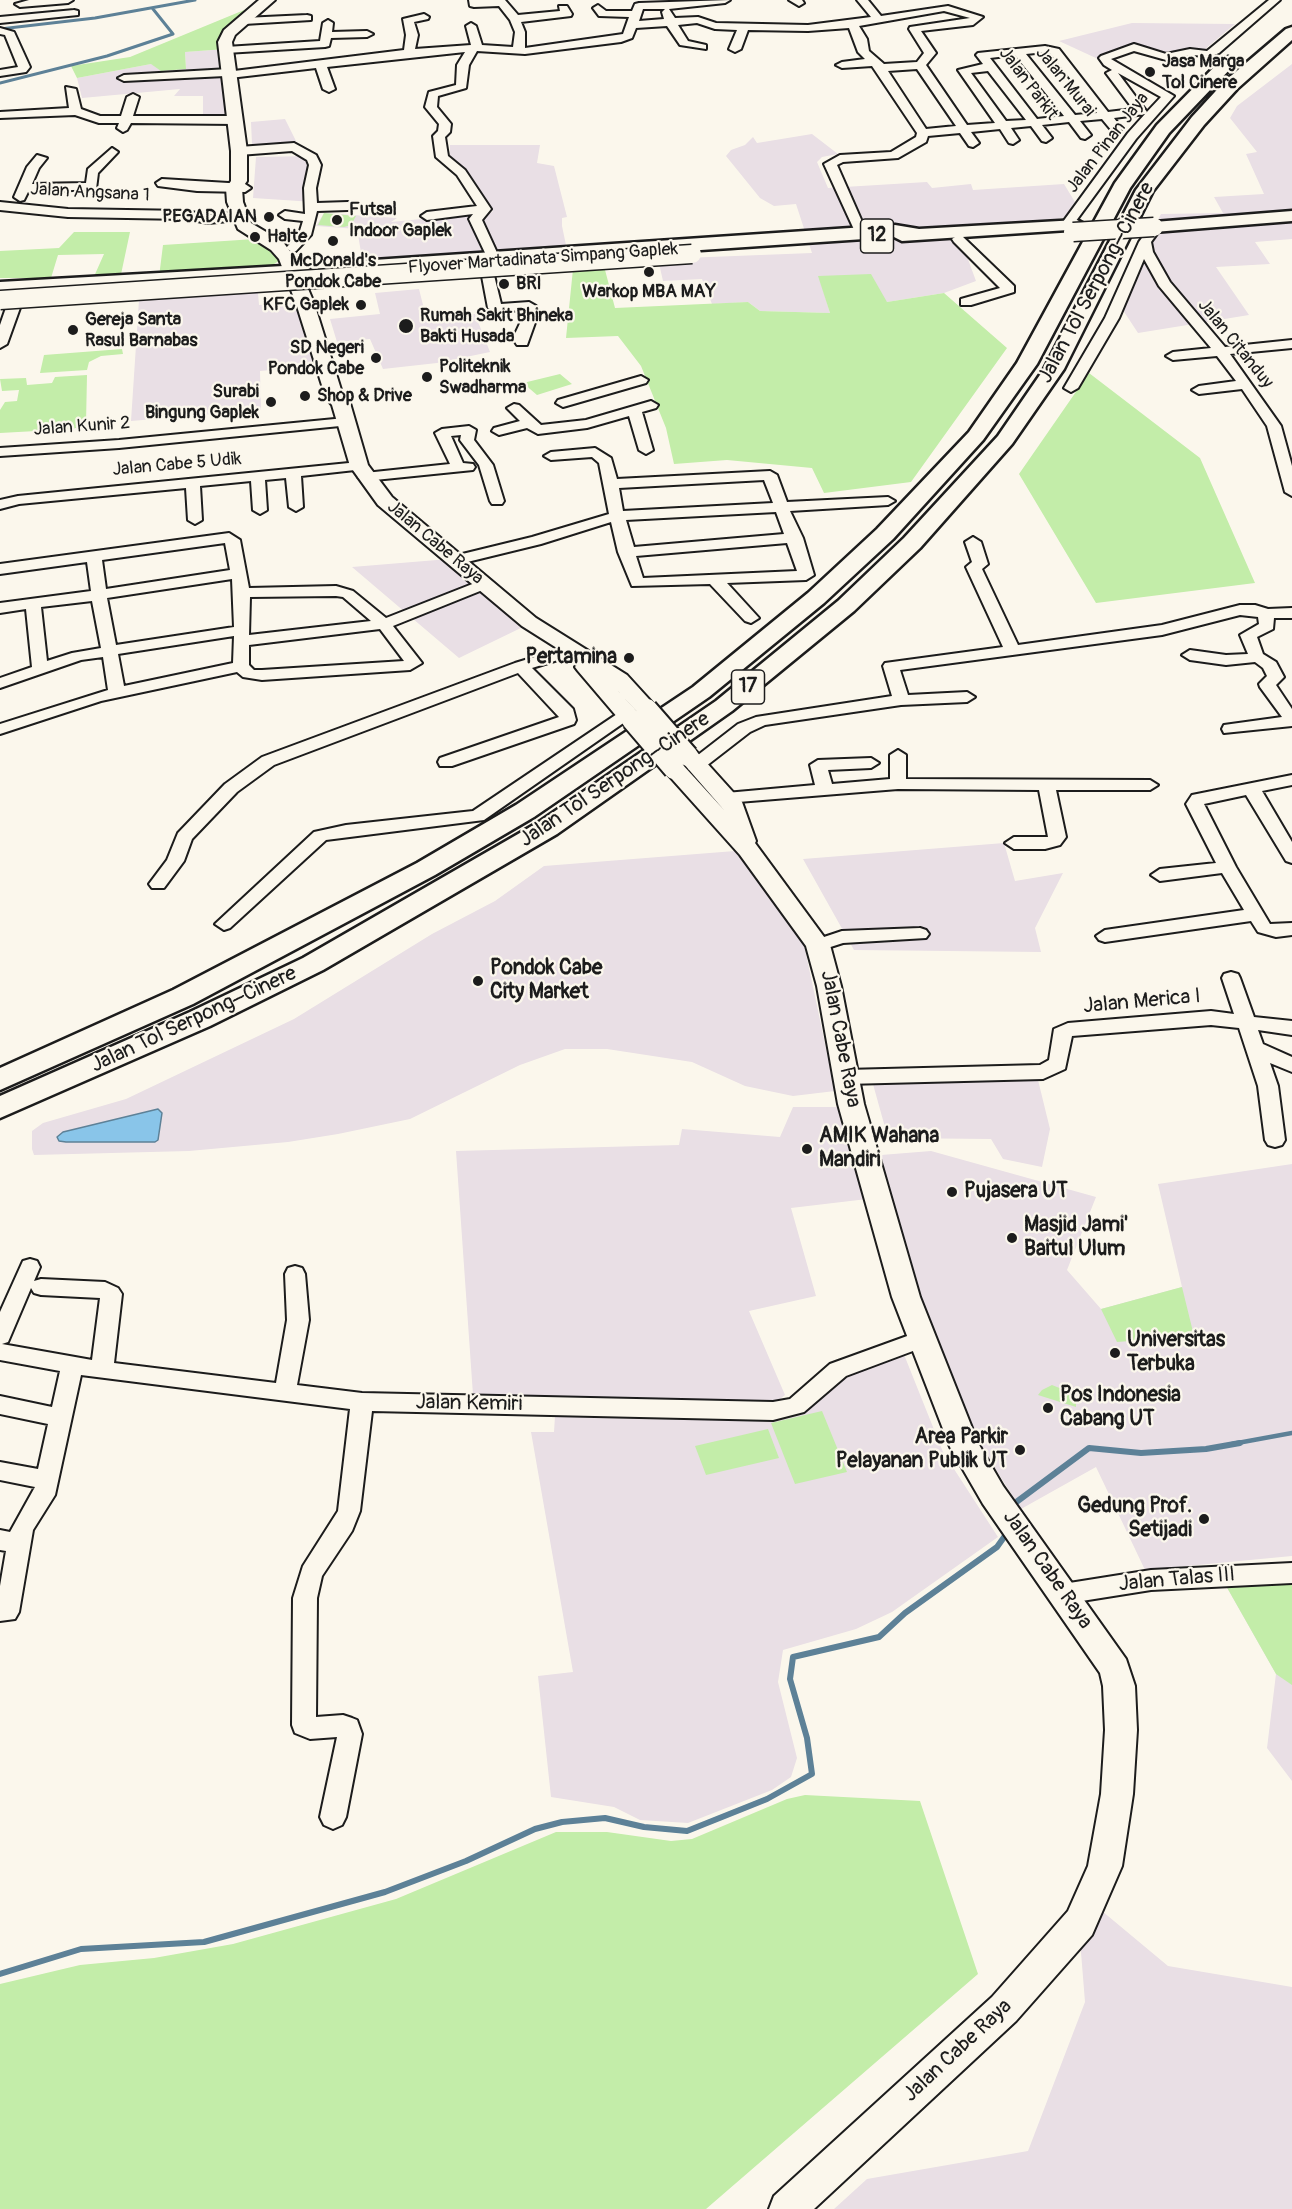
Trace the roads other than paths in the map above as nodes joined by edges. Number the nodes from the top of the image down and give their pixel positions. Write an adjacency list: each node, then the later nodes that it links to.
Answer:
1 (68, 0): 9 (street)
2 (268, 0): 24 (main road)
3 (474, 0): 7 (street)
4 (725, 0): 8 (street)
5 (862, 0): 22 (street)
6 (1275, 0): 87 (street, Jalan Pinan Jaya)
7 (499, 2): 21 (street)
8 (690, 2): 11 (street)
9 (18, 4): 20 (street)
10 (942, 4): 22 (street); 45 (street)
11 (665, 7): 14 (street); 26 (street)
12 (563, 8): 21 (street)
13 (598, 8): 14 (street)
14 (633, 12): 26 (street); 39 (street)
15 (74, 13): 20 (street)
16 (734, 13): 29 (street)
17 (1292, 13): 203 (highway, Jalan Tol Serpong–Cinere / 17)
18 (424, 17): 41 (street)
19 (307, 18): 24 (street)
20 (14, 19): 23 (street)
21 (515, 19): 39 (street)
22 (878, 19): 27 (street)
23 (0, 21)
24 (244, 21): 38 (main road)
25 (328, 22): 33 (street)
26 (670, 23): 29 (street); 35 (street)
27 (852, 24): 29 (street); 44 (street)
28 (471, 26): 36 (street)
29 (742, 27): 37 (street)
30 (0, 31): 47 (street)
31 (1292, 32): 61 (highway, Jalan Tol Serpong–Cinere / 17)
32 (367, 34): 33 (street)
33 (327, 36): 38 (street)
34 (1292, 46): 61 (highway)
35 (702, 47)
36 (475, 48): 39 (street); 41 (street); 80 (street)
37 (735, 49)
38 (226, 50): 48 (main road)
39 (517, 51)
40 (1018, 51): 46 (street, Jalan Parkit); 56 (street); 58 (street, Jalan Murai)
41 (409, 52): 42 (street)
42 (320, 64): 48 (street); 52 (street)
43 (842, 64): 44 (street)
44 (877, 65): 45 (street); 66 (street)
45 (920, 65): 63 (street)
46 (991, 67): 60 (street, Jalan Parkit); 62 (street)
47 (0, 73)
48 (230, 73): 50 (street); 59 (main road)
49 (1112, 73): 56 (street)
50 (124, 78)
51 (70, 89): 54 (street)
52 (329, 89)
53 (133, 97): 57 (street)
54 (76, 111): 55 (street); 57 (street)
55 (0, 115)
56 (1105, 116): 58 (street); 64 (street)
57 (126, 118): 59 (street); 65 (street)
58 (1073, 119): 60 (street); 67 (street, Jalan Murai)
59 (236, 120): 71 (main road)
60 (1035, 122): 62 (street); 68 (street, Jalan Parkit)
61 (1198, 122): 204 (highway, Jalan Tol Serpong–Cinere / 17)
62 (1002, 125): 63 (street); 69 (street)
63 (964, 129): 66 (street); 70 (street)
64 (1116, 129)
65 (121, 131)
66 (923, 133): 90 (street)
67 (1085, 135)
68 (1046, 138)
69 (1013, 141)
70 (973, 143)
71 (239, 151): 75 (main road); 81 (street)
72 (112, 152): 76 (street)
73 (41, 158): 76 (street)
74 (162, 183): 75 (street)
75 (239, 185): 83 (main road)
76 (26, 188): 79 (street)
77 (0, 206): 79 (street, Jalan Angsana 1)
78 (348, 206): 81 (street)
79 (15, 207): 83 (street, Jalan Angsana 1)
80 (485, 209): 84 (street); 94 (street)
81 (310, 213): 82 (street); 95 (street)
82 (285, 215)
83 (244, 216): 95 (main road)
84 (427, 216)
85 (1292, 216): 86 (highway, 12)
86 (1154, 225): 87 (highway, 12, bridge); 92 (street)
87 (1072, 228): 88 (highway, 12)
88 (1037, 231): 89 (highway, 12); 91 (highway, 12)
89 (919, 234): 90 (highway); 93 (highway, 12)
90 (856, 237): 91 (highway, 12); 93 (highway, 12); 94 (highway); 94 (highway)
91 (958, 239): 98 (street)
92 (1144, 245): 102 (street, Jalan Citanduy); 106 (street)
93 (691, 251): 97 (highway, Flyover Martadinata Simpang Gaplek / 12, bridge)
94 (499, 259): 95 (highway); 99 (street)
95 (298, 270): 96 (highway); 96 (main road); 111 (main road, Jalan Cabe Raya)
96 (266, 281): 97 (highway)
97 (3, 298): 100 (street)
98 (966, 303)
99 (522, 342)
100 (0, 344)
101 (1292, 344): 102 (street)
102 (1221, 351): 103 (street); 105 (street, Jalan Citanduy)
103 (1173, 356)
104 (641, 380): 113 (street)
105 (1245, 384): 107 (street); 114 (street, Jalan Citanduy)
106 (1071, 387)
107 (1199, 390)
108 (651, 405): 110 (street)
109 (514, 408): 112 (street)
110 (634, 411): 113 (street); 117 (street)
111 (343, 412): 119 (street, Jalan Kunir 2); 124 (main road, Jalan Cabe Raya)
112 (529, 423): 113 (street); 116 (street)
113 (587, 424): 120 (street)
114 (1275, 428): 115 (street); 118 (street, Jalan Citanduy)
115 (1292, 428)
116 (499, 431)
117 (646, 450)
118 (1285, 450): 129 (street, Jalan Citanduy)
119 (0, 452)
120 (595, 452): 121 (street); 128 (street)
121 (551, 456)
122 (486, 465): 123 (street, Jalan Cabe 5 Udik); 123 (street); 130 (street)
123 (458, 468): 124 (street, Jalan Cabe 5 Udik)
124 (362, 472): 125 (street, Jalan Cabe 5 Udik); 142 (main road, Jalan Cabe Raya)
125 (293, 473): 126 (street, Jalan Cabe 5 Udik); 133 (street)
126 (258, 477): 127 (street, Jalan Cabe 5 Udik); 135 (street)
127 (193, 483): 132 (street, Jalan Cabe 5 Udik); 137 (street)
128 (611, 484): 134 (street); 136 (street)
129 (1292, 492)
130 (497, 501)
131 (888, 501): 134 (street)
132 (0, 505)
133 (296, 507)
134 (782, 507): 136 (street); 138 (street)
135 (260, 510)
136 (617, 516): 140 (street); 142 (street)
137 (195, 520)
138 (795, 538): 140 (street); 146 (street)
139 (973, 542): 148 (street)
140 (626, 552): 146 (street)
141 (94, 558): 143 (street); 144 (street); 150 (street)
142 (455, 560): 147 (main road, Jalan Cabe Raya)
143 (0, 569)
144 (240, 573): 149 (street); 150 (street)
145 (962, 575): 148 (street)
146 (715, 580): 155 (street)
147 (481, 581): 156 (street); 159 (main road, Jalan Cabe Raya)
148 (982, 588): 160 (street)
149 (242, 593): 156 (street); 157 (street)
150 (99, 594): 151 (street); 158 (street)
151 (33, 604): 152 (street); 165 (street)
152 (0, 608)
153 (1292, 613): 154 (street)
154 (1266, 614): 160 (street); 162 (street)
155 (751, 618)
156 (381, 621): 157 (street); 163 (street)
157 (243, 636): 158 (street); 163 (street)
158 (108, 650): 165 (street); 167 (street)
159 (572, 651): 164 (street); 170 (main road, Jalan Cabe Raya)
160 (1013, 651): 169 (street)
161 (1190, 655): 162 (street)
162 (1256, 656): 171 (street)
163 (241, 666): 167 (street)
164 (522, 666): 175 (street); 190 (street)
165 (40, 667): 166 (street)
166 (0, 683)
167 (117, 692): 172 (street)
168 (967, 697): 169 (street)
169 (901, 700): 177 (street)
170 (635, 714): 177 (main road, Jalan Cabe Raya, bridge); 192 (street)
171 (1292, 721): 173 (street)
172 (0, 729)
173 (1230, 729)
174 (898, 755): 179 (street)
175 (446, 762)
176 (871, 763): 183 (street)
177 (686, 764): 184 (main road, Jalan Cabe Raya); 186 (main road, Jalan Cabe Raya)
178 (1292, 780): 182 (street)
179 (898, 784): 180 (street); 183 (street)
180 (1047, 784): 181 (street); 185 (street)
181 (1150, 784)
182 (1251, 788): 187 (street); 188 (street)
183 (825, 789): 184 (street)
184 (726, 798): 186 (main road, Jalan Cabe Raya)
185 (1014, 843)
186 (748, 850): 196 (main road, Jalan Cabe Raya)
187 (1292, 857)
188 (1227, 867): 189 (street); 191 (street)
189 (1160, 875)
190 (158, 884)
191 (1256, 914): 193 (street); 195 (street)
192 (224, 924)
193 (1292, 929)
194 (920, 934): 196 (street)
195 (1105, 936)
196 (818, 945): 202 (main road, Jalan Cabe Raya)
197 (1231, 978): 198 (street)
198 (1245, 1022): 199 (street, Jalan Merica I); 200 (street); 202 (street, Jalan Merica I)
199 (1292, 1028)
200 (1254, 1048): 201 (street); 205 (street)
201 (1292, 1065)
202 (846, 1077): 210 (main road, Jalan Cabe Raya)
203 (0, 1080)
204 (0, 1108)
205 (1275, 1140)
206 (30, 1267): 209 (street)
207 (295, 1274): 214 (street)
208 (42, 1287): 213 (street)
209 (0, 1336)
210 (921, 1339): 215 (street, Jalan Kemiri); 222 (main road, Jalan Cabe Raya)
211 (0, 1352): 212 (street, Jalan Kemiri)
212 (72, 1365): 213 (street, Jalan Kemiri); 217 (street)
213 (102, 1370): 214 (street, Jalan Kemiri)
214 (285, 1392): 215 (street, Jalan Kemiri)
215 (362, 1402): 224 (street)
216 (0, 1405): 217 (street)
217 (61, 1418): 219 (street)
218 (0, 1471): 219 (street)
219 (48, 1480): 220 (street)
220 (10, 1541): 223 (street)
221 (1292, 1573): 222 (street, Jalan Talas III)
222 (1063, 1594): 225 (main road, Jalan Cabe Raya)
223 (0, 1611)
224 (333, 1817)
225 (787, 2209)

